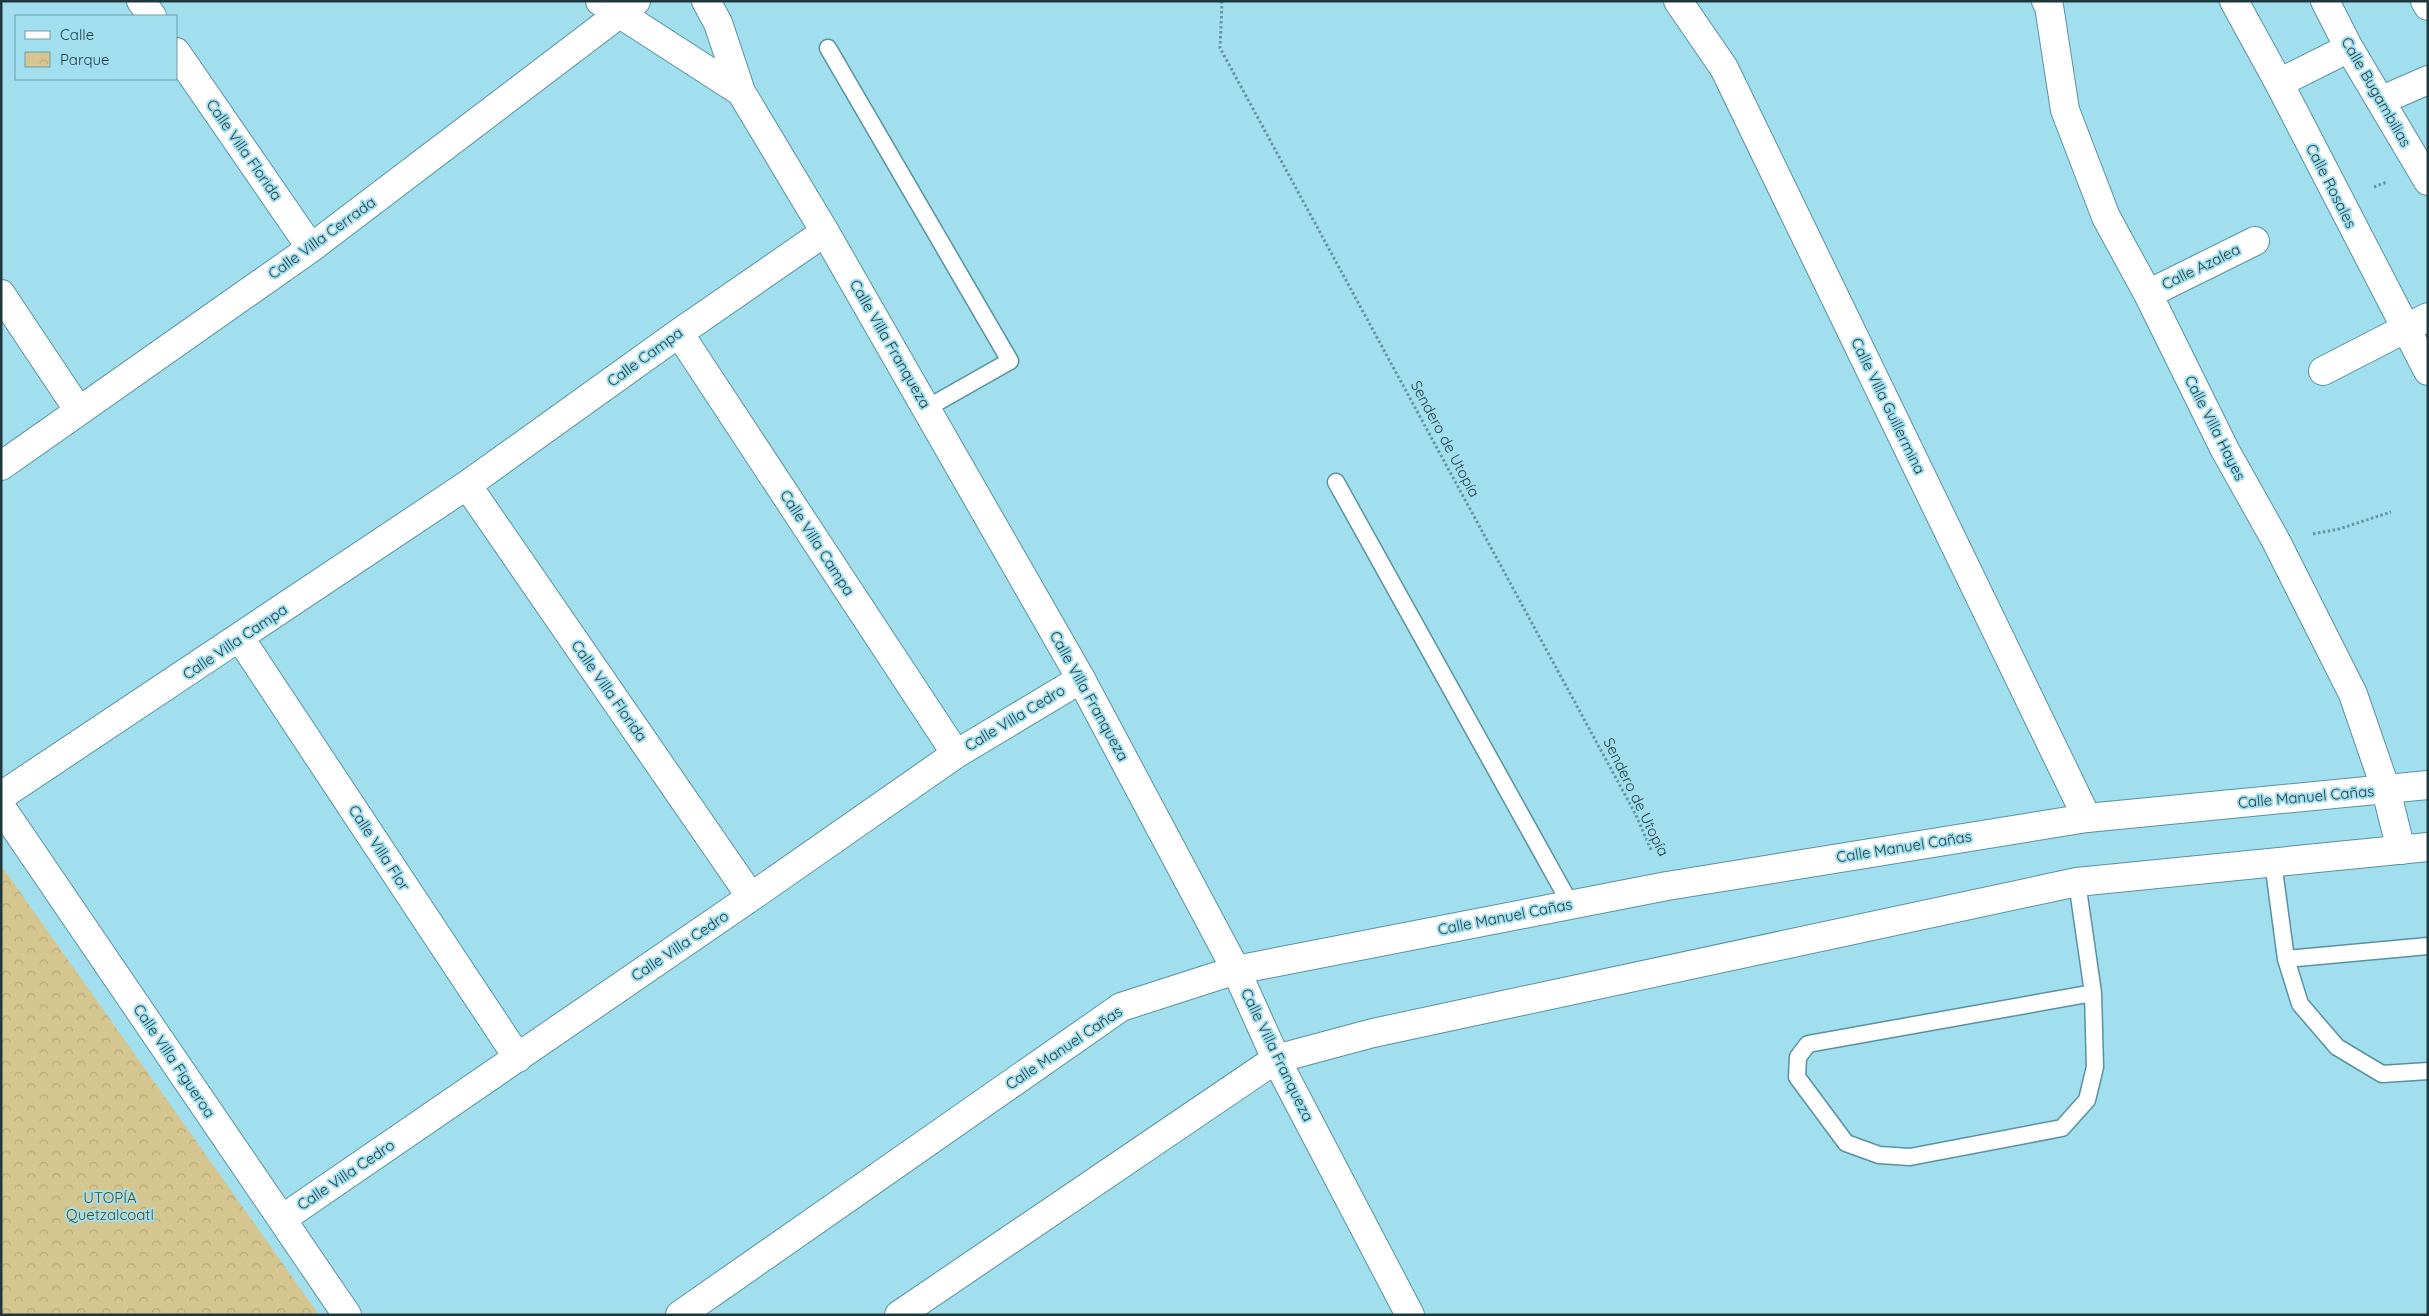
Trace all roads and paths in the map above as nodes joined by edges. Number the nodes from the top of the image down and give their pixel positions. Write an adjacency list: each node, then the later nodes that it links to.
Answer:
1 (142, 1): 11 (street)
2 (706, 1): 17 (street, Calle Villa Franqueza)
3 (1222, 1): 49 (path, Sendero de Utopía)
4 (1678, 1): 44 (street, Calle Villa Guillermina)
5 (2234, 1): 16 (street, Calle Rosales)
6 (2325, 1): 13 (street, Calle Bugambilias)
7 (2425, 1): 10 (street)
8 (2050, 3): 25 (street, Calle Villa Hayes)
9 (619, 5): 17 (street, Calle Villa Franqueza); 23 (street, Calle Villa Cerrada)
10 (2428, 6)
11 (151, 15)
12 (828, 48): 30 (lane)
13 (2349, 48): 16 (street); 18 (street, Calle Bugambilias)
14 (178, 55): 23 (street, Calle Villa Florida)
15 (2428, 80): 18 (street)
16 (2279, 83): 20 (street, Calle Rosales)
17 (741, 92): 21 (street, Calle Villa Franqueza)
18 (2382, 100): 19 (street, Calle Bugambilias)
19 (2424, 174): 20 (path)
20 (2339, 202): 26 (street, Calle Rosales)
21 (825, 232): 27 (street, Calle Campa); 30 (street, Calle Villa Franqueza)
22 (2255, 241): 25 (street, Calle Azalea)
23 (311, 248): 31 (street, Calle Villa Cerrada)
24 (1, 294): 31 (street)
25 (2148, 294): 36 (street, Calle Villa Hayes)
26 (2416, 323): 28 (street); 29 (street, Calle Rosales)
27 (679, 333): 34 (street, Calle Campa); 39 (street, Calle Villa Campa)
28 (2323, 371)
29 (2428, 371)
30 (927, 408): 38 (street, Calle Villa Franqueza)
31 (79, 411): 32 (street, Calle Villa Cerrada)
32 (1, 466)
33 (1336, 482): 51 (lane)
34 (467, 485): 37 (street, Calle Villa Campa); 50 (street, Calle Villa Florida)
35 (2391, 512): 36 (path)
36 (2276, 541): 41 (street, Calle Villa Hayes)
37 (240, 638): 42 (street, Calle Villa Campa); 56 (street, Calle Villa Flor)
38 (1081, 679): 39 (street, Calle Villa Cedro); 54 (street, Calle Villa Franqueza)
39 (956, 754): 50 (street, Calle Villa Cedro)
40 (2428, 785): 41 (street, Calle Manuel Cañas)
41 (2386, 790): 44 (street, Calle Manuel Cañas); 46 (street, Calle Villa Hayes)
42 (1, 796)
43 (1, 807): 59 (street, Calle Villa Figueroa)
44 (2087, 818): 49 (street, Calle Manuel Cañas)
45 (2428, 847): 46 (street)
46 (2401, 850): 47 (street)
47 (2273, 862): 48 (street); 53 (lane)
48 (2078, 882): 55 (lane); 57 (street)
49 (1667, 886): 51 (street, Calle Manuel Cañas)
50 (751, 897): 56 (street, Calle Villa Cedro)
51 (1571, 904): 54 (street, Calle Manuel Cañas)
52 (2428, 946): 53 (lane)
53 (2286, 959): 58 (lane)
54 (1236, 970): 57 (street, Calle Villa Franqueza); 62 (street, Calle Manuel Cañas)
55 (2093, 992): 55 (lane)
56 (518, 1058): 59 (street, Calle Villa Cedro)
57 (1276, 1060): 60 (street, Calle Villa Franqueza); 63 (street)
58 (2428, 1071)
59 (282, 1219): 61 (street, Calle Villa Figueroa)
60 (1407, 1314)
61 (347, 1315)
62 (680, 1315)
63 (899, 1315)

